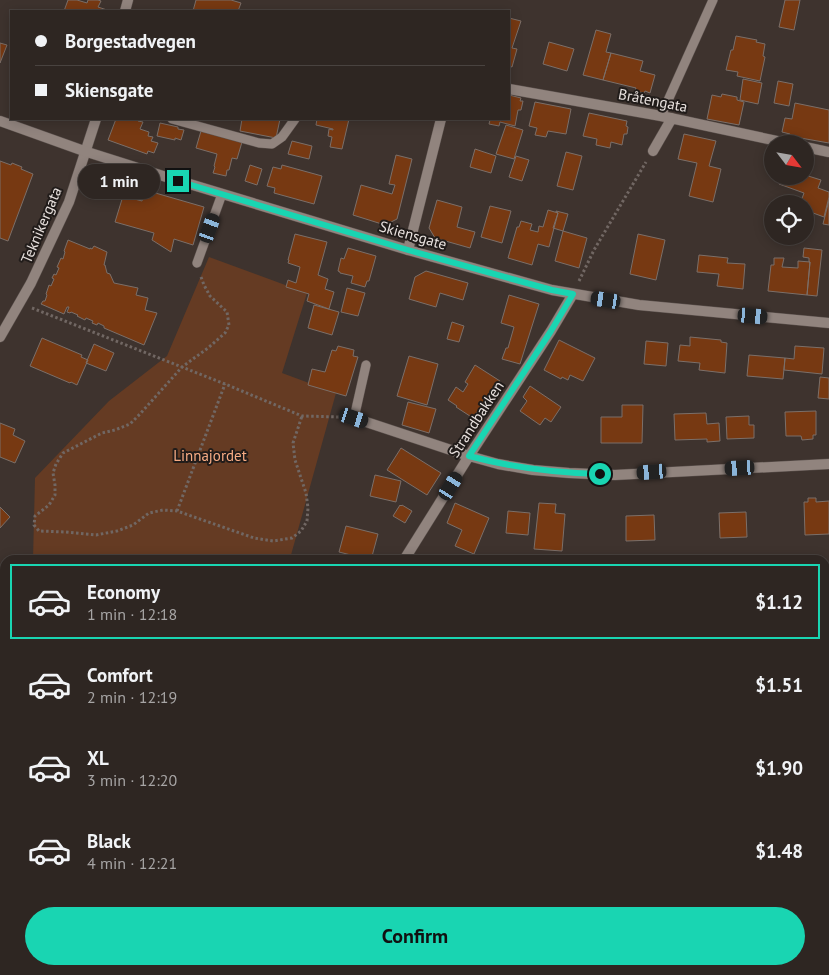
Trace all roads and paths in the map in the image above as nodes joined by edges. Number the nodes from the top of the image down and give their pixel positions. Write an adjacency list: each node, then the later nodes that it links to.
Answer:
1 (713, 0): 3 (lane)
2 (510, 88): 3 (street, Bråtengata)
3 (661, 116): 4 (street, Bråtengata)
4 (672, 118): 10 (street, Bråtengata); 13 (street)
5 (96, 120): 12 (street, Teknikergata)
6 (176, 120): 7 (lane)
7 (294, 120)
8 (441, 120): 16 (street)
9 (0, 121): 12 (street, Skiensgate)
10 (764, 138)
11 (814, 149): 14 (street)
12 (84, 151): 15 (street, Skiensgate); 19 (street, Teknikergata)
13 (653, 151): 18 (path)
14 (829, 152)
15 (222, 194): 16 (street, Skiensgate); 17 (lane)
16 (408, 250): 18 (street, Skiensgate)
17 (197, 263): 23 (path)
18 (573, 294): 20 (street, Skiensgate); 27 (street, Strandbakken)
19 (20, 303): 21 (street, Teknikergata); 23 (path)
20 (829, 323)
21 (0, 337)
22 (366, 364): 26 (lane)
23 (182, 367): 24 (path); 29 (path)
24 (225, 384): 25 (path); 29 (path)
25 (302, 416): 26 (path); 29 (path)
26 (354, 418): 27 (street)
27 (469, 456): 28 (street); 30 (street, Strandbakken)
28 (829, 464)
29 (177, 512)
30 (407, 555)

